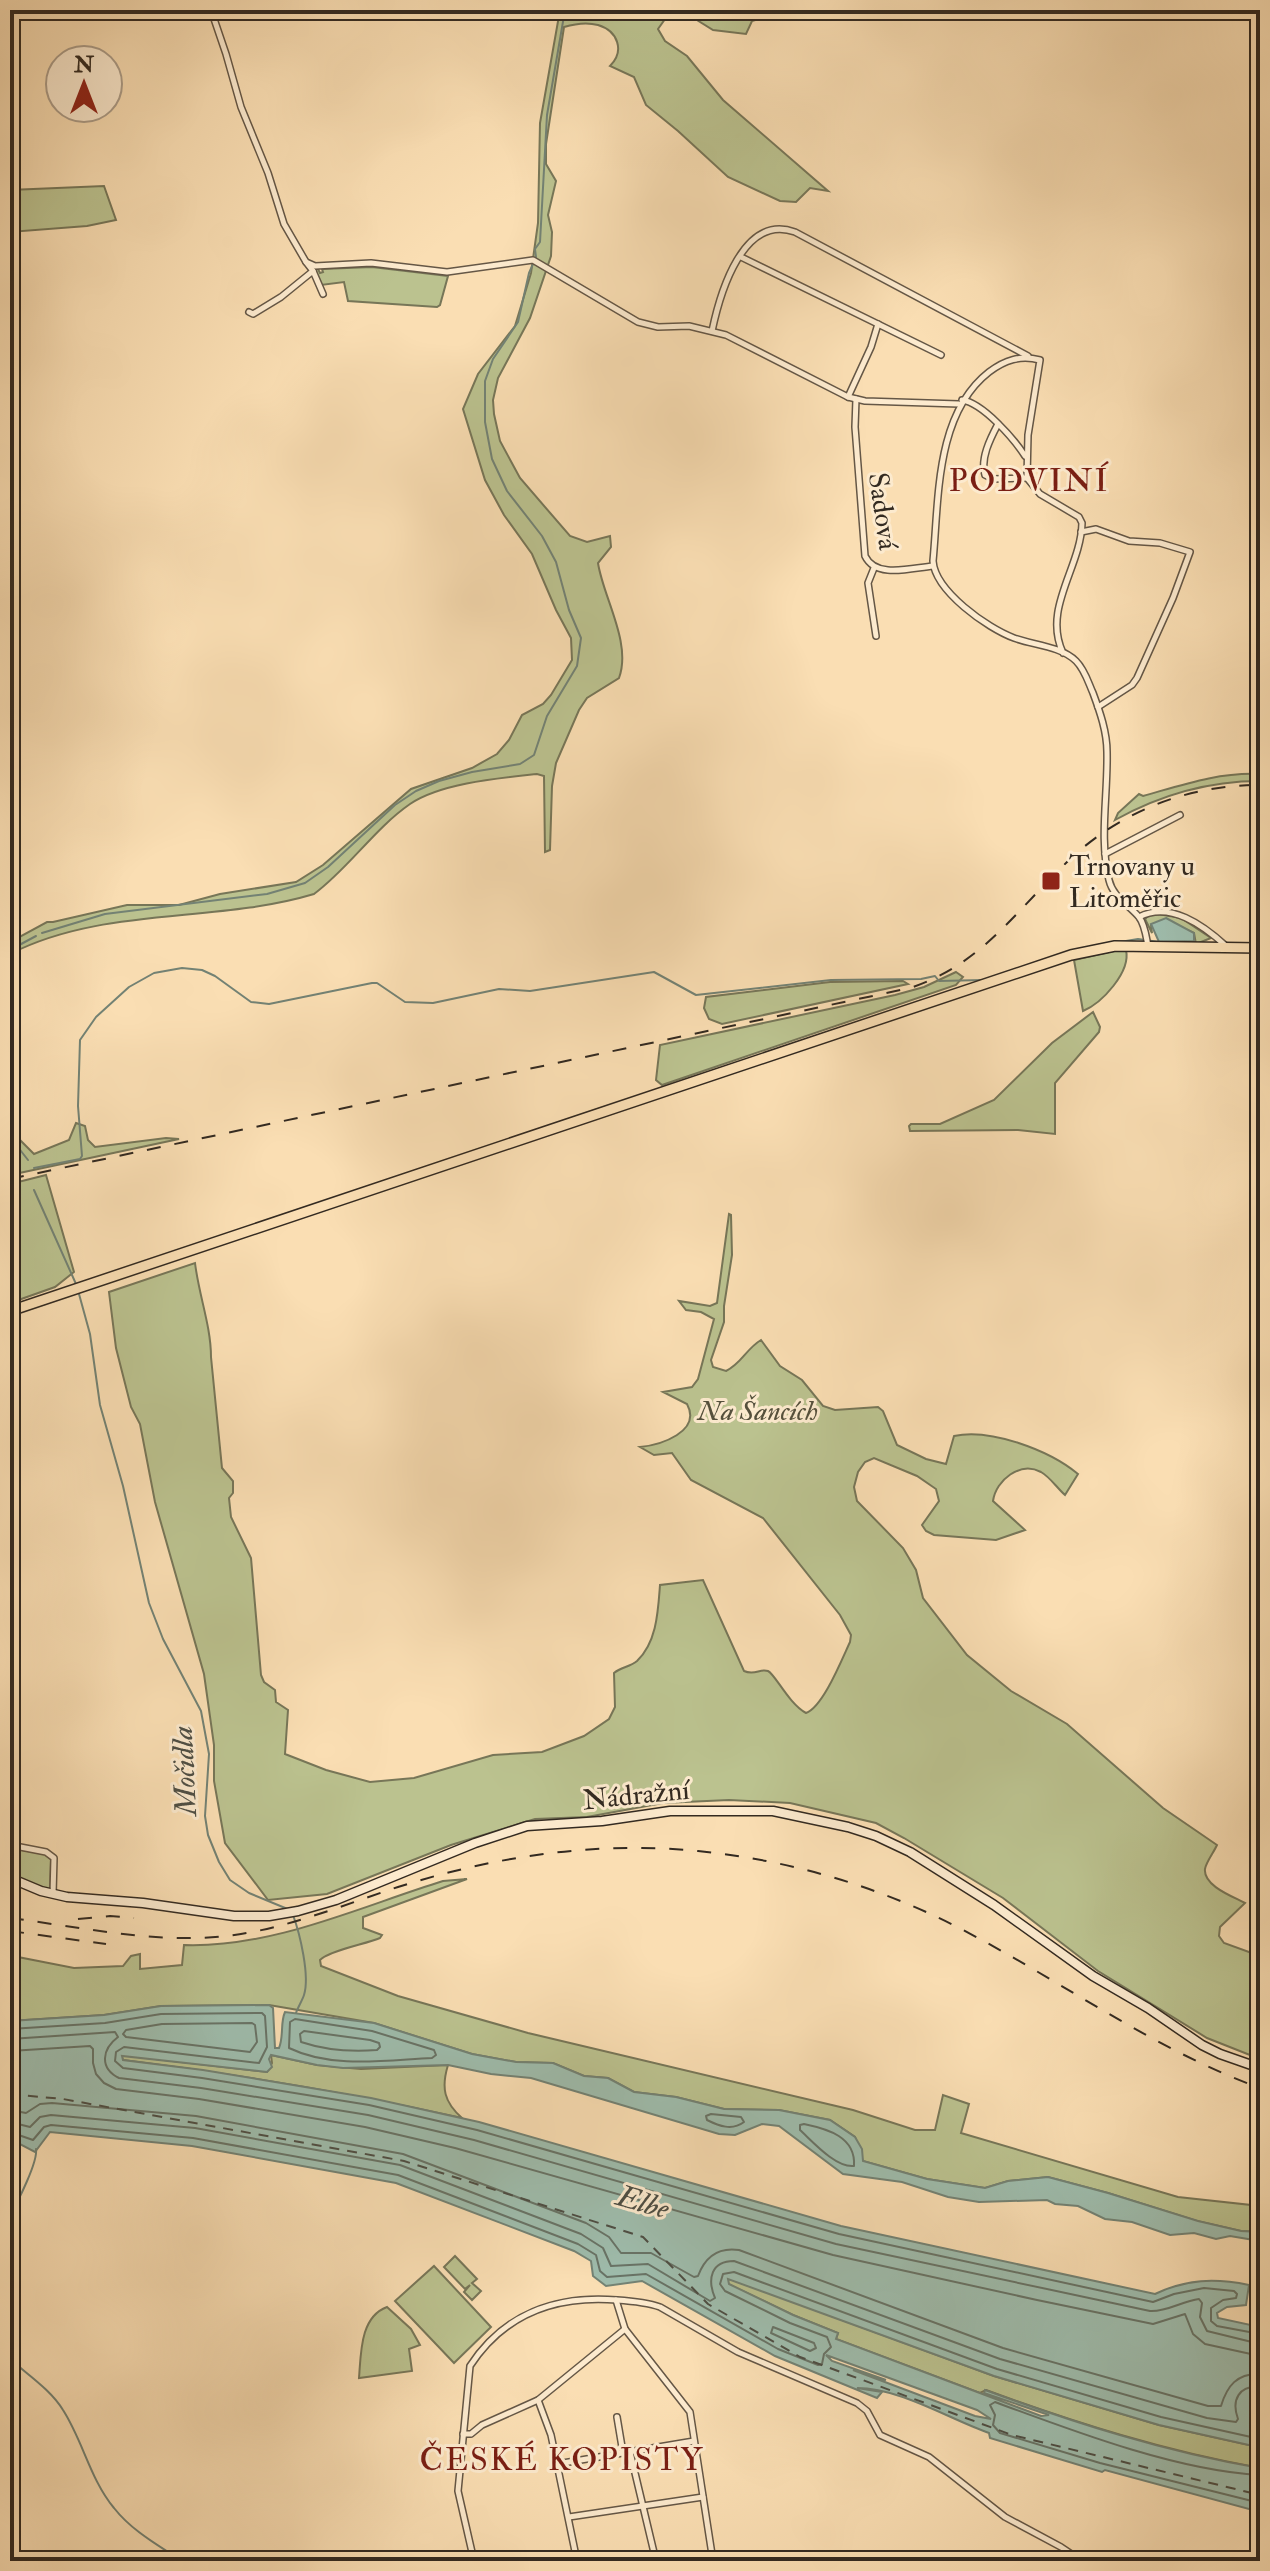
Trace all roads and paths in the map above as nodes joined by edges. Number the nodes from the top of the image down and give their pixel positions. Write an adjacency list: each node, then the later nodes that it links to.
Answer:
1 (211, 10): 3 (street)
2 (741, 257): 7 (street); 8 (street); 10 (street)
3 (306, 262): 4 (street); 8 (street)
4 (313, 271): 5 (street); 6 (street)
5 (323, 294)
6 (249, 312)
7 (878, 324): 9 (street); 11 (street)
8 (712, 331): 11 (street)
9 (941, 355)
10 (1028, 357): 13 (street); 15 (street)
11 (848, 397): 12 (street)
12 (856, 399): 13 (street); 19 (street, Sadová)
13 (961, 402): 14 (street); 18 (street)
14 (998, 424): 15 (street); 16 (street)
15 (1026, 457): 16 (street)
16 (1027, 478): 17 (street)
17 (1081, 532): 21 (street); 22 (street)
18 (933, 566): 19 (street, Sadová); 21 (street)
19 (874, 568): 20 (street)
20 (876, 636)
21 (1063, 653): 22 (street)
22 (1098, 707): 24 (street)
23 (1180, 815): 24 (street)
24 (1105, 854): 25 (street)
25 (1139, 917): 26 (street); 27 (street)
26 (1148, 946): 27 (main road); 29 (main road)
27 (1228, 948): 28 (main road)
28 (1260, 948)
29 (10, 1311)
30 (10, 1845): 32 (street)
31 (10, 1878): 32 (main road, Nádražní)
32 (53, 1895): 33 (main road, Nádražní)
33 (1260, 2068)
34 (616, 2300): 35 (street); 38 (street); 51 (street)
35 (625, 2329): 36 (street); 39 (street)
36 (538, 2400): 38 (street); 41 (street)
37 (617, 2417): 40 (street)
38 (463, 2434): 45 (street)
39 (695, 2441): 40 (street); 42 (street)
40 (626, 2453): 41 (street); 43 (street)
41 (557, 2464): 44 (street)
42 (703, 2497): 43 (street); 48 (street)
43 (643, 2505): 44 (street); 47 (street)
44 (569, 2517): 46 (street)
45 (474, 2561)
46 (577, 2561)
47 (656, 2561)
48 (713, 2561)
49 (999, 2561): 50 (street)
50 (1073, 2561)
51 (1082, 2561)

